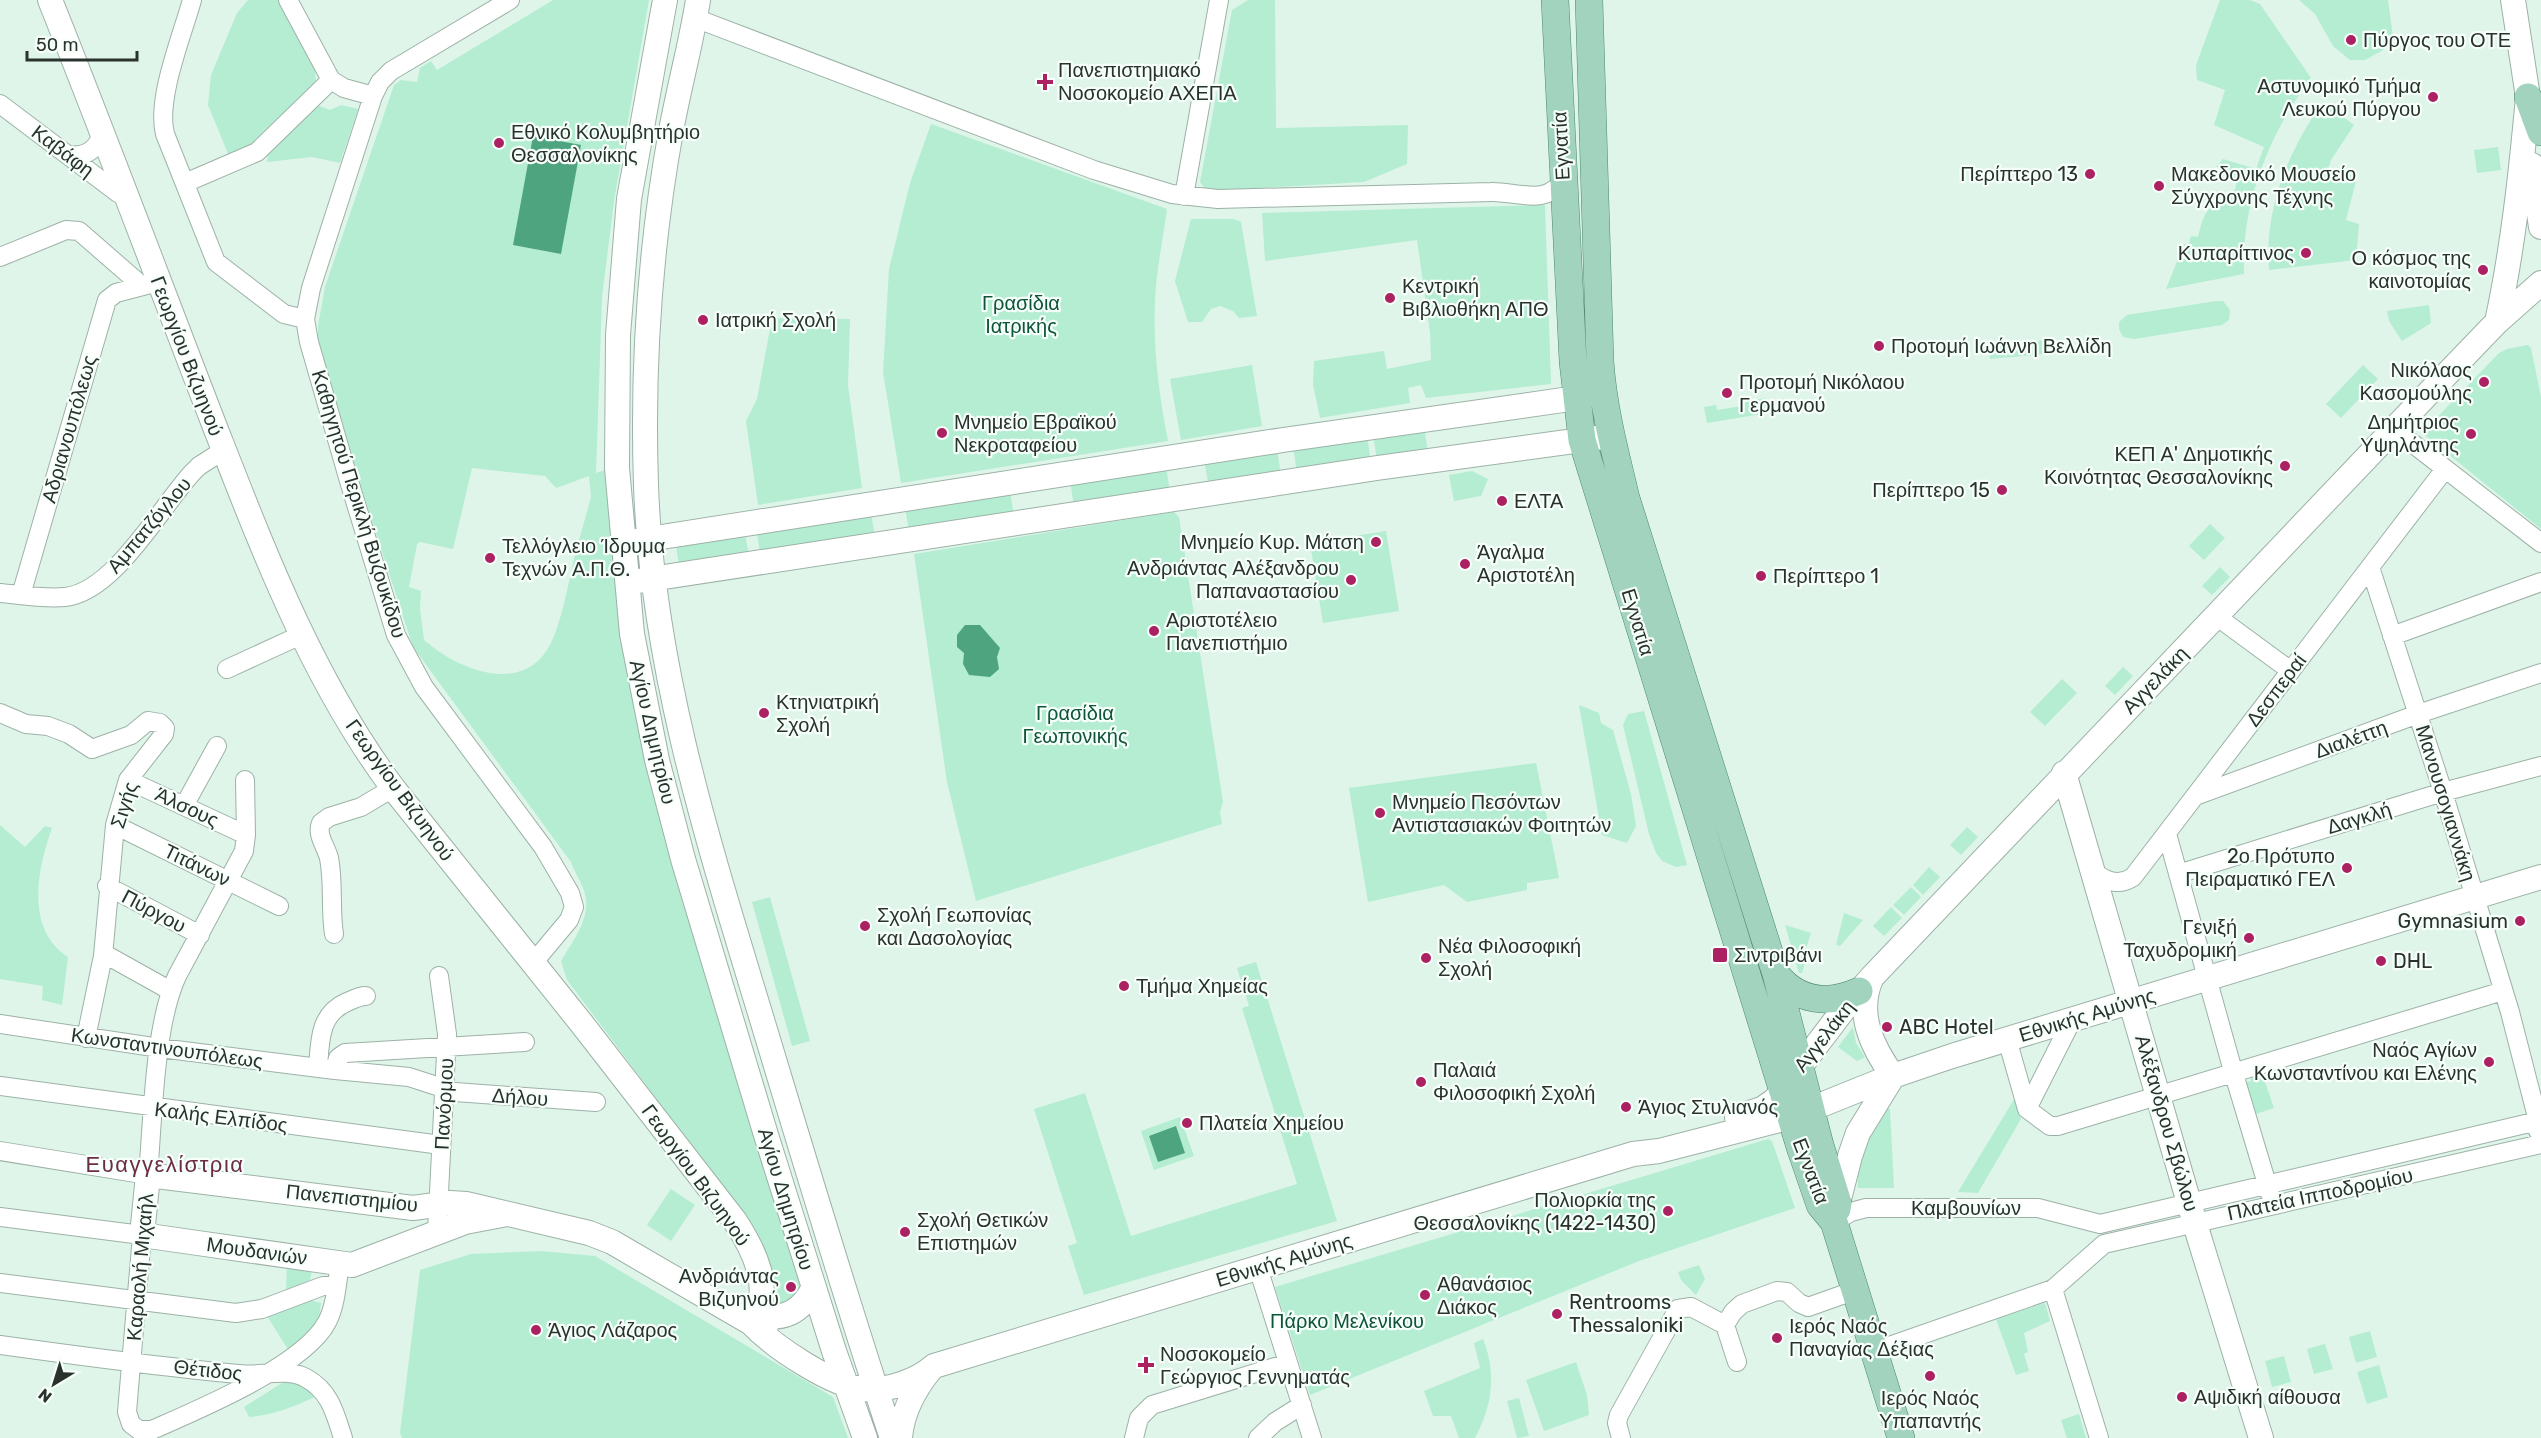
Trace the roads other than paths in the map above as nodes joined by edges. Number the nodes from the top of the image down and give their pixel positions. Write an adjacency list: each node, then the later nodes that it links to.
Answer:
1 (50, 0): 16 (main road)
2 (192, 0): 20 (street)
3 (288, 0): 12 (street)
4 (510, 0): 10 (street, Καθηγητού Περικλή Βυζουκίδου)
5 (665, 0): 37 (main road, Αγίου Δημητρίου)
6 (1219, 0): 23 (street)
7 (1554, 0): 21 (main road, Εγνατία)
8 (1589, 0): 30 (main road, Εγνατία)
9 (2513, 0): 14 (main road)
10 (482, 7): 13 (street, Καθηγητού Περικλή Βυζουκίδου)
11 (697, 9): 23 (street); 36 (main road, Αγίου Δημητρίου)
12 (332, 80): 13 (street); 20 (street)
13 (373, 96): 28 (street, Καθηγητού Περικλή Βυζουκίδου)
14 (2528, 97): 17 (main road); 18 (main road); 24 (main road); 29 (main road)
15 (0, 104): 19 (street, Καβάφη)
16 (102, 130): 19 (street); 22 (main road, Γεωργίου Βιζυηνού)
17 (2541, 132)
18 (2541, 139)
19 (68, 155): 22 (street, Καβάφη)
20 (185, 183): 28 (street)
21 (1558, 190): 23 (street); 30 (main road, Εγνατία)
22 (126, 196): 26 (main road, Γεωργίου Βιζυηνού)
23 (1184, 196)
24 (2541, 227)
25 (0, 256): 26 (street)
26 (150, 283): 34 (main road, Γεωργίου Βιζυηνού); 44 (street, Αδριανουπόλεως)
27 (2541, 283): 29 (main road, Αγγελάκη)
28 (306, 319): 75 (street, Καθηγητού Περικλή Βυζουκίδου)
29 (2497, 322): 31 (main road, Αγγελάκη)
30 (1589, 394): 32 (main road, Εγνατία); 33 (main road, Εγνατία); 36 (main road)
31 (2394, 429): 35 (street); 45 (main road, Αγγελάκη)
32 (1611, 436): 33 (main road); 76 (main road, Εγνατία)
33 (1582, 440): 40 (main road); 97 (main road, Εγνατία)
34 (224, 450): 44 (street, Αμπατζόγλου); 46 (main road, Γεωργίου Βιζυηνού)
35 (2445, 469): 38 (street); 39 (street, Δεσπεραί)
36 (650, 539): 37 (main road); 40 (main road, Αγίου Δημητρίου)
37 (623, 543): 41 (main road, Αγίου Δημητρίου)
38 (2541, 543)
39 (2370, 567): 47 (street, Μανουσογιαννάκη); 49 (street, Δεσπεραί)
40 (654, 579): 41 (main road); 129 (main road, Αγίου Δημητρίου)
41 (627, 582): 123 (main road, Αγίου Δημητρίου)
42 (2541, 582): 47 (street)
43 (0, 593): 44 (street, Αμπατζόγλου)
44 (21, 595)
45 (2216, 616): 49 (street); 55 (main road, Αγγελάκη)
46 (301, 635): 48 (street); 58 (main road, Γεωργίου Βιζυηνού)
47 (2392, 636): 52 (street, Μανουσογιαννάκη)
48 (227, 669)
49 (2290, 671): 60 (street, Δεσπεραί)
50 (2541, 673): 52 (street, Διαλέττη)
51 (0, 713): 56 (street, Σιγής)
52 (2418, 714): 59 (street, Μανουσογιαννάκη); 60 (street, Διαλέττη)
53 (217, 746): 61 (street)
54 (2541, 766): 59 (street, Δαγκλή)
55 (2064, 774): 65 (main road, Αλέξανδρου Σβώλου); 79 (main road, Αγγελάκη)
56 (128, 780): 61 (street, Άλσους); 62 (street, Σιγής)
57 (245, 780): 64 (street, Καραολή Μιχαήλ)
58 (393, 788): 72 (street); 75 (main road, Γεωργίου Βιζυηνού)
59 (2443, 792): 66 (street, Δαγκλή); 70 (street, Μανουσογιαννάκη)
60 (2195, 796): 63 (street, Δεσπεραί)
61 (184, 806): 64 (street, Άλσους)
62 (115, 825): 68 (street, Τιτάνων); 69 (street, Σιγής)
63 (2167, 834): 65 (street, Δεσπεραί); 66 (street)
64 (246, 836): 68 (street, Καραολή Μιχαήλ)
65 (2094, 872): 83 (main road, Αλέξανδρου Σβώλου)
66 (2178, 874): 78 (street)
67 (2541, 877): 70 (main road, Εθνικής Αμύνης)
68 (229, 881): 71 (street, Τιτάνων); 73 (street, Καραολή Μιχαήλ)
69 (107, 886): 73 (street, Πύργου); 74 (street, Σιγής)
70 (2475, 897): 78 (main road, Εθνικής Αμύνης); 81 (street, Μανουσογιαννάκη)
71 (279, 906)
72 (334, 934)
73 (200, 935): 80 (street, Καραολή Μιχαήλ)
74 (103, 956): 80 (street); 86 (street, Σιγής)
75 (533, 963): 127 (main road, Γεωργίου Βιζυηνού)
76 (1776, 974): 79 (main road); 91 (main road, Εγνατία)
77 (439, 976): 89 (street, Πανόρμου)
78 (2207, 979): 83 (main road, Εθνικής Αμύνης); 93 (street)
79 (1865, 984): 91 (main road, Αγγελάκη); 94 (main road)
80 (171, 991): 90 (street, Καραολή Μιχαήλ)
81 (2503, 991): 93 (street); 103 (street, Μανουσογιαννάκη)
82 (366, 996): 92 (street)
83 (2131, 1002): 84 (main road, Εθνικής Αμύνης); 98 (main road, Αλέξανδρου Σβώλου)
84 (2072, 1020): 87 (main road, Εθνικής Αμύνης); 101 (street)
85 (0, 1023): 86 (street, Κωνσταντινουπόλεως)
86 (86, 1038): 90 (street, Κωνσταντινουπόλεως)
87 (2007, 1039): 94 (main road, Εθνικής Αμύνης); 101 (street)
88 (525, 1042): 89 (street)
89 (447, 1045): 92 (street); 96 (street, Πανόρμου)
90 (160, 1048): 92 (street, Κωνσταντινουπόλεως); 100 (street, Καραολή Μιχαήλ)
91 (1801, 1065): 97 (main road, Αγγελάκη); 102 (main road, Εγνατία)
92 (326, 1069): 96 (street, Κωνσταντινουπόλεως)
93 (2233, 1071): 98 (street); 109 (street)
94 (1893, 1076): 102 (main road, Εθνικής Αμύνης); 112 (main road)
95 (0, 1086): 100 (street, Καλής Ελπίδος)
96 (446, 1089): 99 (street, Δήλου); 105 (street, Πανόρμου)
97 (1783, 1089): 102 (main road, Εγνατία); 107 (main road, Εθνικής Αμύνης)
98 (2158, 1096): 101 (street); 113 (main road, Αλέξανδρου Σβώλου)
99 (596, 1102)
100 (154, 1108): 105 (street, Καλής Ελπίδος); 108 (street, Καραολή Μιχαήλ)
101 (2027, 1109)
102 (1802, 1113): 107 (main road, Εθνικής Αμύνης); 112 (main road, Εγνατία)
103 (2538, 1121): 104 (street, Μανουσογιαννάκη); 109 (street, Πλατεία Ιπποδρομίου)
104 (2539, 1145): 111 (street, Πλατεία Ιπποδρομίου)
105 (441, 1146): 110 (street, Πανόρμου)
106 (0, 1151): 108 (street, Πανεπιστημίου)
107 (1633, 1155): 120 (main road, Εθνικής Αμύνης)
108 (148, 1175): 110 (main road, Πανεπιστημίου); 118 (main road, Καραολή Μιχαήλ)
109 (2267, 1185): 111 (street); 113 (street, Πλατεία Ιπποδρομίου)
110 (438, 1205): 114 (main road, Πανεπιστημίου); 117 (street, Πανόρμου)
111 (2272, 1205): 113 (street, Πλατεία Ιπποδρομίου)
112 (1836, 1212): 116 (street, Καμβουνίων); 125 (main road, Εγνατία)
113 (2192, 1212): 116 (street, Πλατεία Ιπποδρομίου); 119 (street, Πλατεία Ιπποδρομίου); 151 (main road, Αλέξανδρου Σβώλου)
114 (507, 1214): 117 (main road, Μουδανιών); 127 (main road, Πανεπιστημίου)
115 (0, 1217): 118 (street, Μουδανιών)
116 (2100, 1224): 119 (street)
117 (437, 1232): 121 (main road, Μουδανιών)
118 (142, 1235): 121 (main road, Μουδανιών); 126 (street, Καραολή Μιχαήλ)
119 (2104, 1244): 124 (street)
120 (1258, 1268): 134 (street); 135 (main road, Εθνικής Αμύνης)
121 (338, 1275): 126 (street); 138 (street)
122 (0, 1283): 126 (street)
123 (814, 1287): 127 (main road); 137 (main road, Αγίου Δημητρίου)
124 (2053, 1289): 131 (street); 150 (street)
125 (1856, 1290): 128 (street); 131 (main road, Εγνατία)
126 (136, 1302): 132 (street, Καραολή Μιχαήλ)
127 (754, 1319): 137 (main road, Πανεπιστημίου)
128 (1725, 1325): 133 (street); 141 (street)
129 (861, 1344): 136 (main road); 139 (main road, Αγίου Δημητρίου)
130 (0, 1345): 132 (street, Θέτιδος)
131 (1875, 1351): 149 (main road, Εγνατία)
132 (131, 1362): 138 (street, Θέτιδος); 138 (street, Καραολή Μιχαήλ)
133 (1737, 1362)
134 (1288, 1363): 140 (street); 146 (street)
135 (934, 1366): 136 (main road, Εθνικής Αμύνης); 139 (main road, Εθνικής Αμύνης); 145 (main road)
136 (894, 1368): 139 (main road, Εθνικής Αμύνης)
137 (842, 1374): 139 (main road, Εθνικής Αμύνης); 143 (main road, Αγίου Δημητρίου)
138 (263, 1375): 142 (street, Θέτιδος)
139 (873, 1381): 144 (main road, Αγίου Δημητρίου)
140 (1302, 1405): 147 (street); 148 (street)
141 (1619, 1431)
142 (343, 1438)
143 (866, 1438)
144 (892, 1438)
145 (900, 1438)
146 (1134, 1438)
147 (1258, 1438)
148 (1312, 1438)
149 (1901, 1438)
150 (2099, 1438)
151 (2261, 1438)

